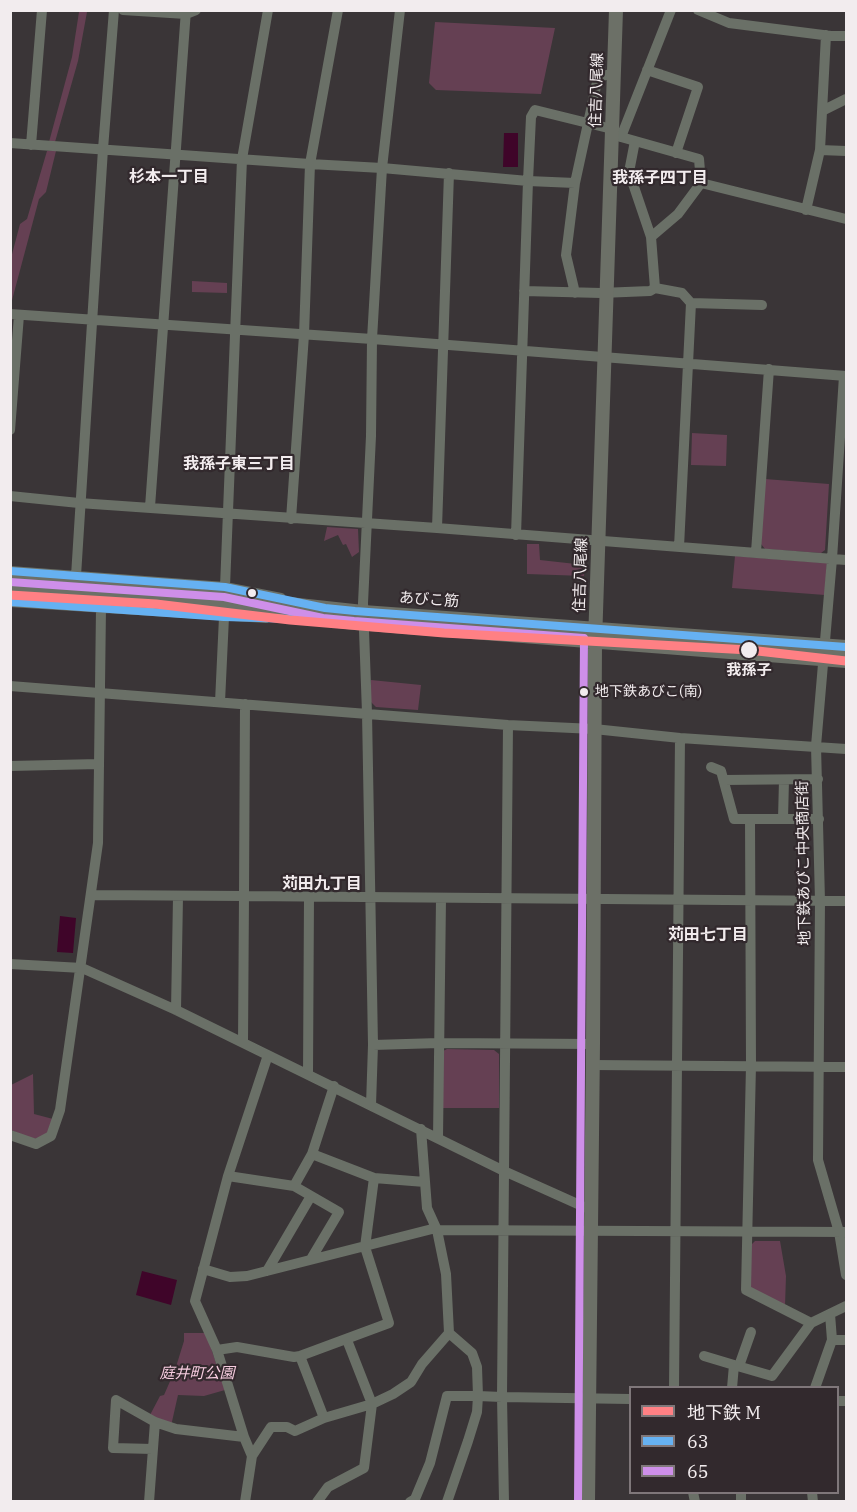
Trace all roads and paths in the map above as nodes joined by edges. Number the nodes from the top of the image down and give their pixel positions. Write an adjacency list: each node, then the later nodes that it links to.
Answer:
1 (42, 10): 22 (street)
2 (114, 10): 23 (street)
3 (123, 10): 10 (street)
4 (267, 10): 28 (street)
5 (338, 10): 29 (street)
6 (400, 10): 30 (street)
7 (616, 10): 15 (main road, 住吉八尾線)
8 (671, 10): 14 (street)
9 (698, 10): 11 (street)
10 (189, 12): 27 (street)
11 (716, 14): 12 (street)
12 (826, 35): 13 (street); 17 (street)
13 (846, 36)
14 (647, 70): 19 (street); 26 (street)
15 (614, 73): 18 (street); 19 (main road, 住吉八尾線)
16 (846, 99): 17 (street)
17 (822, 111): 24 (street)
18 (587, 124): 19 (street); 32 (street); 33 (street)
19 (616, 133): 20 (street); 40 (main road, 住吉八尾線)
20 (635, 141): 26 (street); 37 (street)
21 (10, 143): 22 (street)
22 (30, 144): 23 (street)
23 (103, 149): 27 (street); 45 (street)
24 (820, 150): 25 (street); 35 (street)
25 (846, 151)
26 (676, 153): 34 (street)
27 (176, 154): 28 (street); 46 (street)
28 (242, 159): 29 (street); 47 (street)
29 (310, 164): 30 (street); 48 (street)
30 (382, 168): 31 (street); 49 (street)
31 (449, 173): 32 (street); 50 (street)
32 (528, 181): 33 (street); 39 (street)
33 (575, 183): 41 (street)
34 (701, 183): 35 (street); 37 (street)
35 (806, 210): 36 (street)
36 (846, 219)
37 (651, 237): 38 (street)
38 (655, 288): 40 (street); 42 (street)
39 (524, 291): 41 (street); 51 (street)
40 (607, 292): 41 (street); 52 (main road, 住吉八尾線)
41 (575, 293)
42 (691, 303): 43 (street); 53 (street)
43 (762, 305)
44 (15, 315): 45 (street); 56 (street)
45 (92, 320): 46 (street); 58 (street)
46 (164, 326): 47 (street); 59 (street)
47 (235, 331): 48 (street); 60 (street)
48 (304, 335): 49 (street); 61 (street)
49 (372, 339): 50 (street); 62 (street)
50 (443, 346): 51 (street); 63 (street)
51 (524, 352): 52 (street); 64 (street)
52 (606, 358): 53 (street); 65 (main road, 住吉八尾線)
53 (687, 364): 54 (street); 66 (street)
54 (768, 369): 55 (street); 67 (street)
55 (845, 376): 68 (street, 地下鉄あびこ中央商店街)
56 (10, 430)
57 (10, 496): 58 (street)
58 (79, 504): 59 (street); 71 (street)
59 (150, 507): 60 (street)
60 (227, 513): 61 (street); 73 (street)
61 (291, 519): 62 (street)
62 (367, 524): 63 (street); 80 (street)
63 (437, 528): 64 (street)
64 (516, 535): 65 (street)
65 (598, 541): 66 (street); 82 (main road, 住吉八尾線)
66 (679, 547): 67 (street)
67 (756, 552): 68 (street)
68 (832, 559): 69 (street); 85 (street, 地下鉄あびこ中央商店街)
69 (846, 560)
70 (10, 571): 71 (street)
71 (76, 576): 73 (street)
72 (10, 582): 74 (main road, あびこ筋)
73 (225, 587): 78 (street)
74 (60, 591): 75 (main road, あびこ筋); 78 (main road, あびこ筋); 81 (main road, あびこ筋)
75 (10, 594)
76 (10, 602): 77 (street)
77 (101, 608): 79 (street); 88 (street)
78 (325, 608): 80 (main road, あびこ筋)
79 (224, 617): 81 (street); 89 (street)
80 (363, 618): 81 (main road, あびこ筋); 82 (main road, あびこ筋); 83 (main road, あびこ筋); 91 (street)
81 (314, 620)
82 (595, 628): 83 (main road, 住吉八尾線); 85 (main road, あびこ筋)
83 (595, 642): 85 (main road, あびこ筋); 93 (main road, 住吉八尾線)
84 (846, 646): 85 (main road, あびこ筋)
85 (825, 652): 86 (main road, あびこ筋); 95 (street, 地下鉄あびこ中央商店街)
86 (846, 661)
87 (10, 686): 88 (street)
88 (100, 693): 89 (street); 97 (street)
89 (220, 702): 90 (street)
90 (245, 704): 91 (street); 107 (street)
91 (367, 713): 92 (street); 110 (street)
92 (508, 725): 93 (street); 111 (street)
93 (594, 729): 94 (street); 113 (main road, 住吉八尾線)
94 (680, 738): 95 (street); 115 (street)
95 (816, 746): 96 (street); 100 (street, 地下鉄あびこ中央商店街)
96 (846, 749)
97 (99, 764): 98 (street); 106 (street)
98 (10, 766)
99 (711, 767): 101 (street)
100 (818, 779): 102 (street); 105 (street, 地下鉄あびこ中央商店街)
101 (724, 780): 102 (street); 103 (street)
102 (784, 780): 104 (street)
103 (750, 819): 104 (street); 114 (street)
104 (783, 819): 105 (street)
105 (819, 819): 116 (street, 地下鉄あびこ中央商店街)
106 (91, 895): 108 (street); 119 (street)
107 (244, 896): 108 (street); 109 (street); 121 (street)
108 (178, 897): 120 (street)
109 (309, 897): 110 (street); 132 (street)
110 (370, 898): 112 (street); 125 (street)
111 (505, 898): 112 (street); 113 (street); 123 (street)
112 (441, 899): 122 (street)
113 (594, 900): 115 (street); 124 (main road, 住吉八尾線)
114 (749, 900): 115 (street); 116 (street); 128 (street)
115 (677, 901): 129 (street)
116 (820, 901): 117 (street); 130 (street, 地下鉄あびこ中央商店街)
117 (846, 901)
118 (10, 964): 119 (street)
119 (82, 968): 120 (street); 136 (street)
120 (176, 1010): 121 (street)
121 (243, 1043): 126 (street)
122 (439, 1043): 123 (street); 125 (street); 137 (street)
123 (506, 1044): 124 (street); 139 (street)
124 (593, 1044): 127 (main road, 住吉八尾線)
125 (373, 1046): 134 (street)
126 (268, 1055): 132 (street); 140 (street)
127 (592, 1065): 129 (street); 145 (main road, 住吉八尾線)
128 (751, 1065): 129 (street); 130 (street); 151 (street)
129 (678, 1066): 149 (street)
130 (818, 1066): 131 (street); 150 (street, 地下鉄あびこ中央商店街)
131 (846, 1067)
132 (308, 1074): 133 (street)
133 (334, 1086): 134 (street); 138 (street)
134 (371, 1105): 135 (street)
135 (421, 1130): 137 (street); 142 (street)
136 (10, 1136)
137 (438, 1138): 139 (street)
138 (312, 1154): 141 (street); 143 (street)
139 (504, 1171): 145 (street); 147 (street)
140 (228, 1176): 143 (street); 154 (street)
141 (374, 1178): 142 (street); 152 (street)
142 (425, 1182): 146 (street)
143 (294, 1186): 144 (street)
144 (311, 1196): 153 (street); 155 (street)
145 (591, 1210): 148 (main road, 住吉八尾線)
146 (437, 1229): 147 (street); 152 (street); 161 (street)
147 (502, 1231): 148 (street); 175 (street)
148 (591, 1232): 149 (street); 176 (main road, 住吉八尾線)
149 (676, 1232): 151 (street); 170 (street)
150 (842, 1232): 151 (street); 156 (street, 地下鉄あびこ中央商店街)
151 (747, 1233): 159 (street)
152 (365, 1247): 153 (street); 162 (street)
153 (311, 1259): 155 (street)
154 (203, 1269): 155 (street); 165 (street)
155 (267, 1271)
156 (846, 1275)
157 (846, 1306): 158 (street)
158 (830, 1314): 159 (street); 163 (street)
159 (812, 1323): 169 (street)
160 (751, 1332): 168 (street)
161 (449, 1333): 174 (street); 178 (street)
162 (347, 1340): 166 (street); 178 (street)
163 (832, 1340): 164 (street); 173 (street)
164 (846, 1340)
165 (218, 1350): 166 (street); 181 (street)
166 (300, 1356): 179 (street)
167 (704, 1356): 168 (street)
168 (737, 1366): 169 (street); 171 (street)
169 (772, 1376): 172 (street)
170 (674, 1386)
171 (732, 1386)
172 (769, 1386)
173 (817, 1386)
174 (478, 1396): 175 (street); 187 (street); 188 (street)
175 (502, 1397): 176 (street); 189 (street)
176 (589, 1399): 177 (street); 190 (main road, 住吉八尾線)
177 (629, 1399)
178 (372, 1404): 179 (street); 186 (street)
179 (324, 1418): 183 (street)
180 (155, 1422): 181 (street); 182 (street); 182 (street)
181 (244, 1437): 183 (street)
182 (153, 1449): 184 (street)
183 (252, 1456): 185 (street)
184 (149, 1502)
185 (245, 1502)
186 (317, 1502)
187 (410, 1502)
188 (447, 1502)
189 (504, 1502)
190 (588, 1502)

